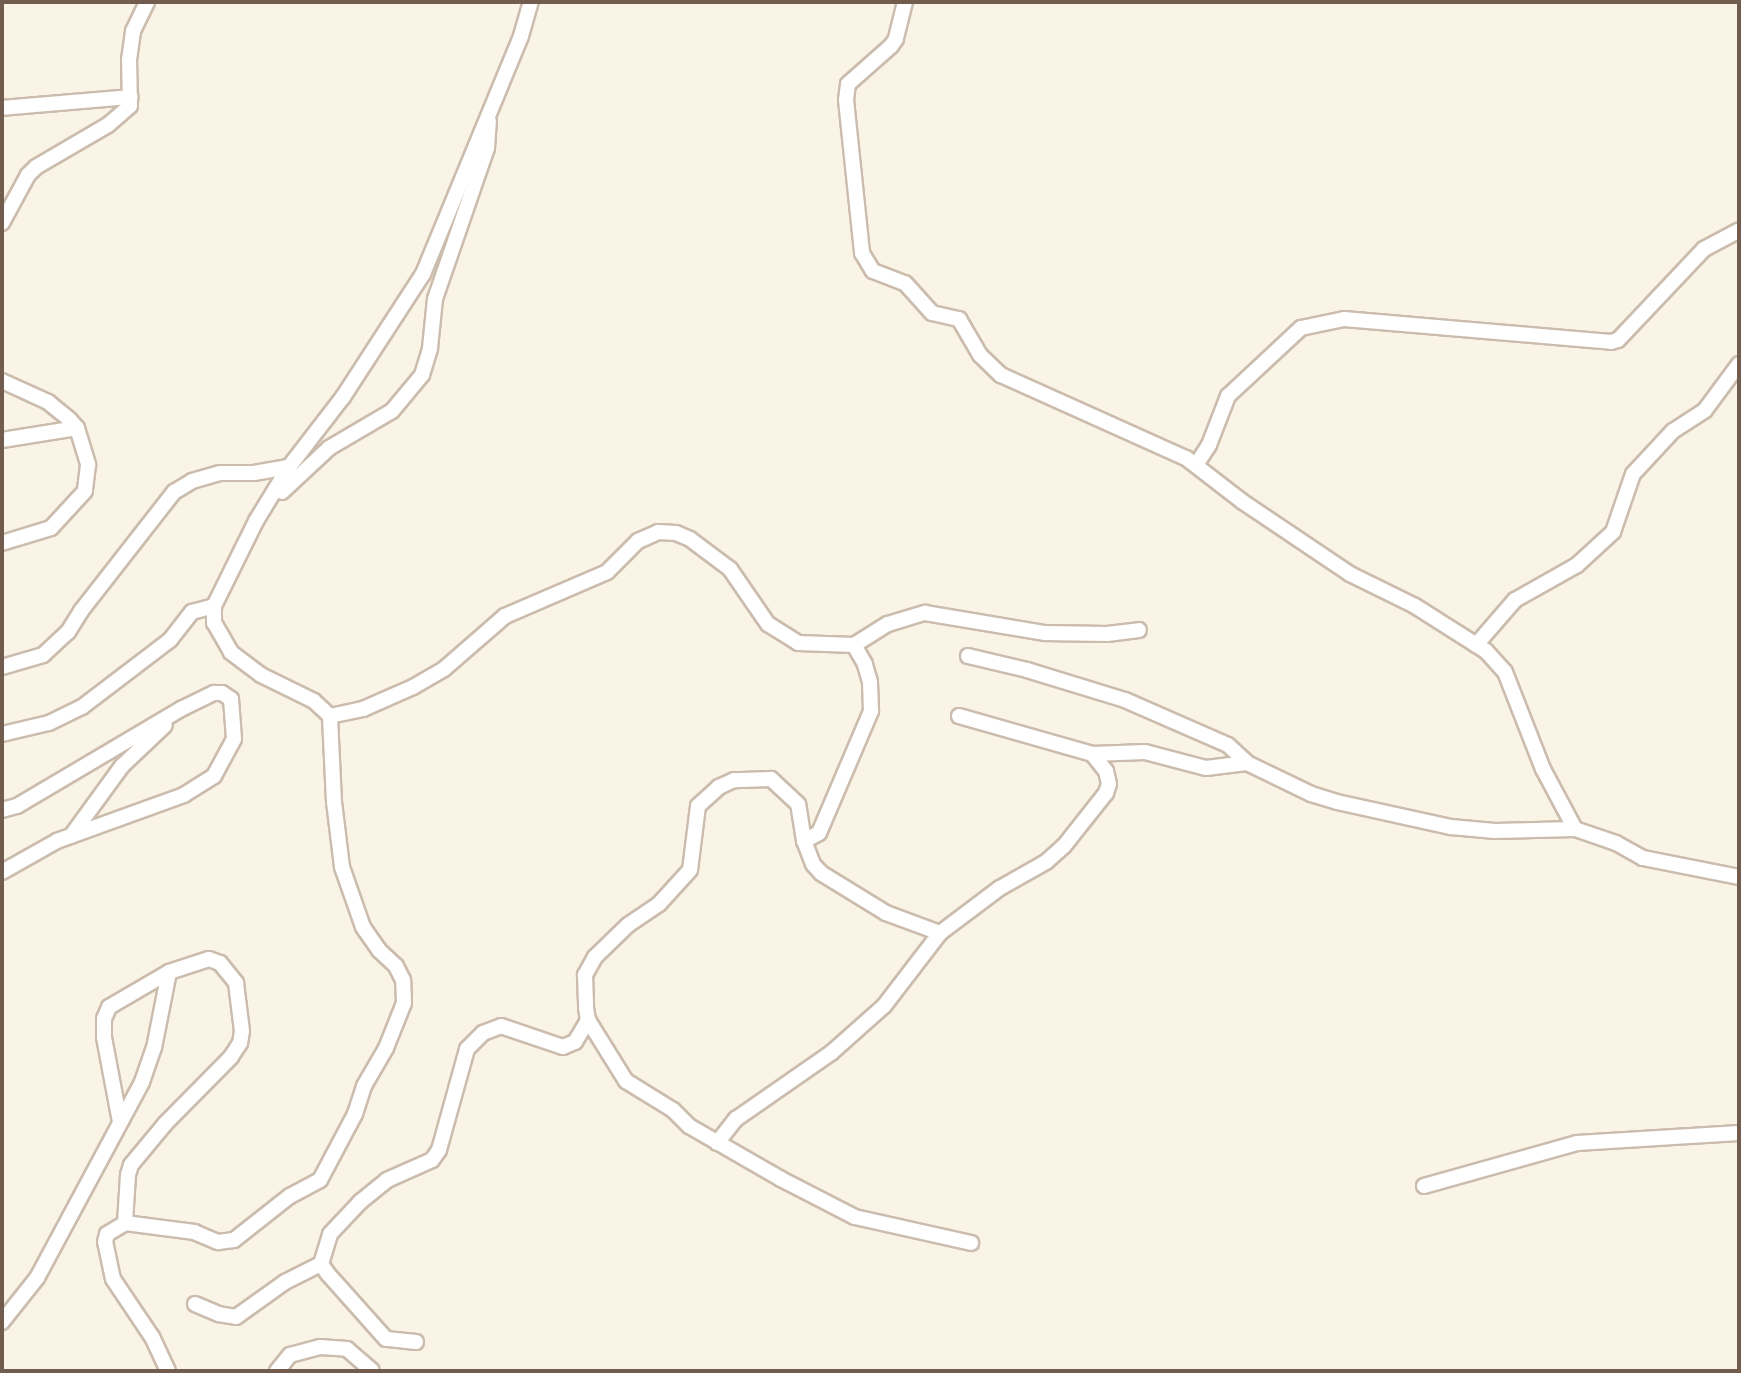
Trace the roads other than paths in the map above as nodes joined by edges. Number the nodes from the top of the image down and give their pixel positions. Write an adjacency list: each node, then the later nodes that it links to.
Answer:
1 (147, 2): 4 (street)
2 (531, 2): 6 (street)
3 (905, 2): 13 (street)
4 (131, 97): 5 (street); 7 (street)
5 (2, 108)
6 (490, 108): 14 (street); 15 (street)
7 (2, 223)
8 (1739, 230): 13 (street)
9 (1739, 364): 20 (street)
10 (2, 381): 11 (street)
11 (77, 429): 12 (street); 16 (street)
12 (2, 440)
13 (1196, 465): 20 (street)
14 (289, 467): 15 (street); 22 (street)
15 (269, 505): 17 (street)
16 (2, 543)
17 (214, 606): 24 (street); 26 (street)
18 (1139, 630): 19 (street)
19 (854, 645): 24 (street); 32 (street)
20 (1476, 645): 30 (street)
21 (968, 656): 28 (street)
22 (2, 667)
23 (181, 709): 29 (street); 31 (street); 31 (street)
24 (330, 716): 42 (street)
25 (959, 716): 27 (street)
26 (2, 734)
27 (1092, 754): 28 (street); 35 (street)
28 (1247, 763): 30 (street)
29 (2, 810)
30 (1575, 829): 34 (street)
31 (71, 836): 33 (street)
32 (804, 841): 35 (street); 37 (street)
33 (2, 872)
34 (1739, 877)
35 (940, 933): 40 (street)
36 (169, 972): 38 (street); 38 (street); 42 (street)
37 (588, 1020): 40 (street); 44 (street)
38 (120, 1122): 46 (street)
39 (1739, 1133): 41 (street)
40 (717, 1143): 43 (street)
41 (1424, 1186)
42 (125, 1223): 48 (street)
43 (971, 1243)
44 (321, 1264): 45 (street); 47 (street)
45 (195, 1304)
46 (2, 1321)
47 (416, 1342)
48 (168, 1371)
49 (277, 1371): 50 (street)
50 (372, 1371)

